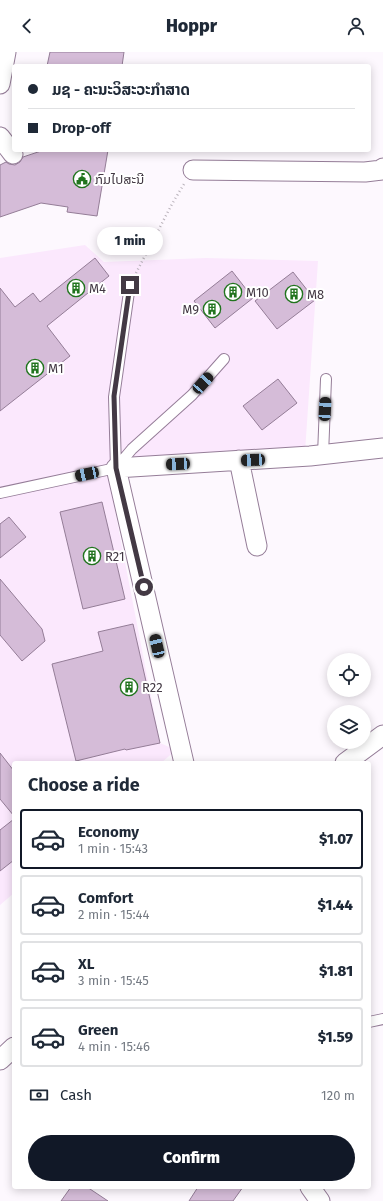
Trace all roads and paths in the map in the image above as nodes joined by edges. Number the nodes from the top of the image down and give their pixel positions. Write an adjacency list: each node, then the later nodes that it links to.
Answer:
1 (6, 52): 2 (street)
2 (0, 84)
3 (0, 137): 4 (street)
4 (13, 154)
5 (383, 168): 6 (street)
6 (193, 170): 7 (path)
7 (130, 285): 13 (lane)
8 (224, 359): 13 (lane)
9 (326, 379): 11 (lane)
10 (383, 448): 11 (street)
11 (323, 455): 12 (street)
12 (239, 460): 13 (street); 15 (street)
13 (116, 468): 14 (lane); 17 (street)
14 (0, 493)
15 (256, 546)
16 (381, 741): 18 (street)
17 (184, 761)
18 (348, 761)
19 (383, 1019): 20 (lane)
20 (371, 1022)
21 (12, 1049): 22 (street)
22 (0, 1060)
23 (311, 1189): 24 (street)
24 (320, 1201)

